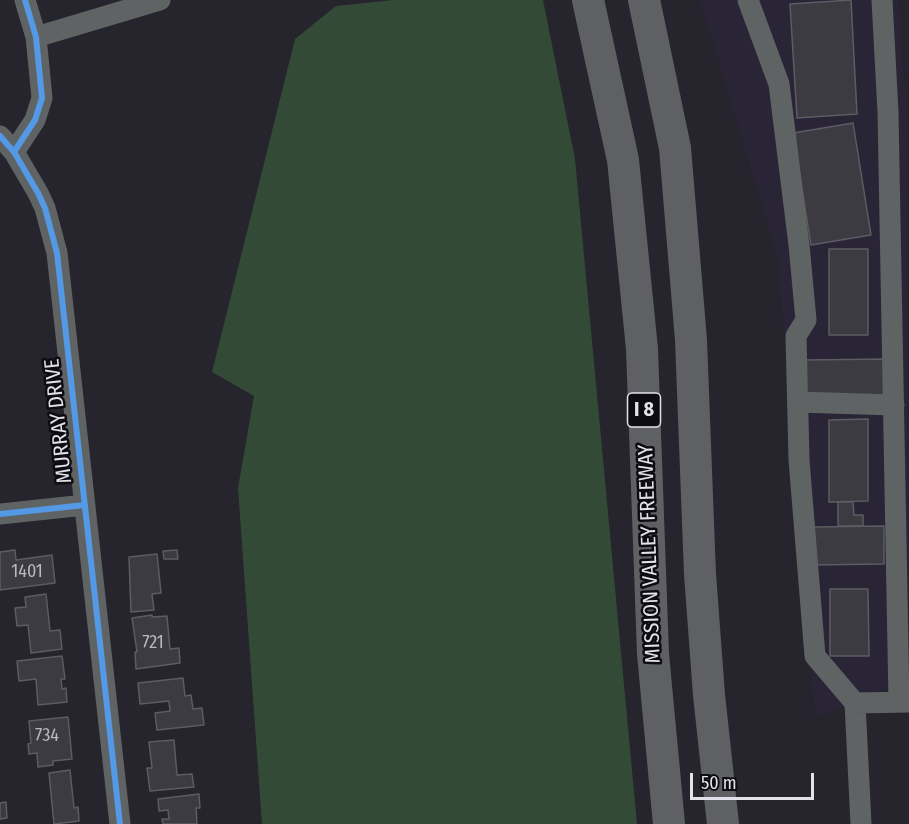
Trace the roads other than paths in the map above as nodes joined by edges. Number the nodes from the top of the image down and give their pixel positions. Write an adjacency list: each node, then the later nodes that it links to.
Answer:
1 (25, 0): 7 (street)
2 (160, 0): 7 (street)
3 (588, 0): 17 (highway, MISSION VALLEY FREEWAY / I 8)
4 (644, 0): 18 (highway)
5 (748, 0): 10 (street)
6 (882, 0): 11 (street)
7 (36, 37): 9 (street)
8 (0, 136): 9 (street, MURRAY DRIVE)
9 (14, 152): 12 (street, MURRAY DRIVE)
10 (798, 402): 11 (street); 15 (street)
11 (894, 405): 14 (street)
12 (85, 506): 13 (street); 16 (street, MURRAY DRIVE)
13 (0, 514)
14 (904, 702): 15 (street)
15 (855, 703): 19 (street)
16 (120, 824)
17 (669, 824)
18 (723, 824)
19 (861, 824)

